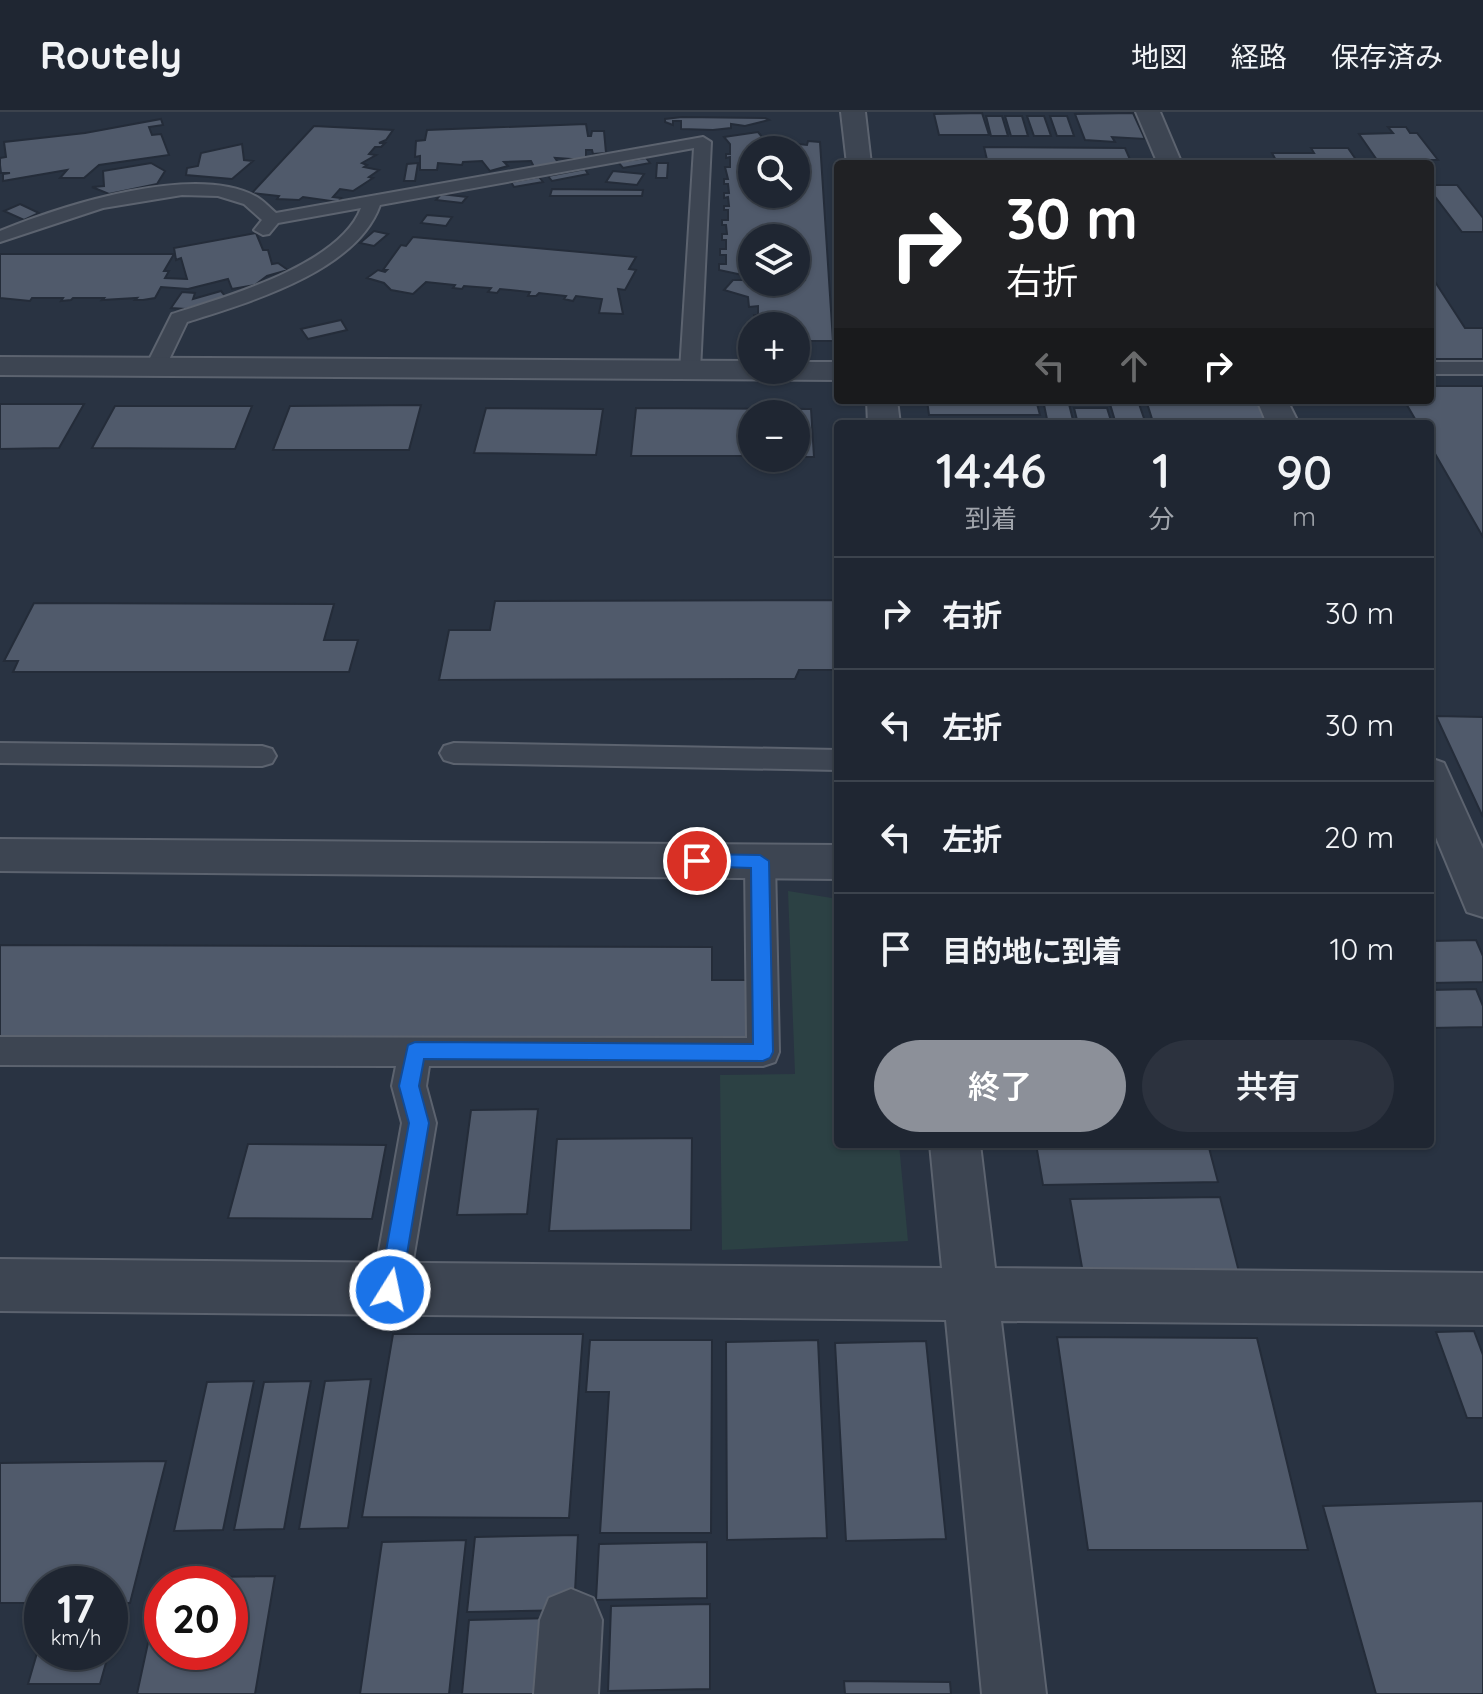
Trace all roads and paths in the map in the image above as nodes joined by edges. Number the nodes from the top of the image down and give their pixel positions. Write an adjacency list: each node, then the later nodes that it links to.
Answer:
1 (853, 112): 3 (street)
2 (1148, 112): 4 (street)
3 (859, 160)
4 (1168, 160)
5 (372, 202): 6 (lane); 8 (lane); 11 (lane)
6 (0, 237)
7 (0, 366): 8 (street)
8 (156, 366): 11 (street)
9 (1434, 368): 10 (lane)
10 (1483, 368)
11 (690, 371): 12 (street)
12 (834, 371)
13 (0, 753): 15 (lane)
14 (454, 753): 16 (lane)
15 (262, 756)
16 (834, 760)
17 (1434, 785): 19 (street)
18 (0, 855): 20 (street)
19 (1459, 860): 22 (street)
20 (760, 861): 21 (street); 24 (lane)
21 (834, 862)
22 (1483, 900)
23 (0, 1051): 24 (lane)
24 (415, 1051): 27 (lane)
25 (955, 1148): 28 (street)
26 (0, 1285): 27 (street)
27 (390, 1290): 28 (street)
28 (971, 1293): 29 (street); 32 (street)
29 (1483, 1299)
30 (571, 1620): 31 (street)
31 (566, 1694)
32 (1014, 1694)

